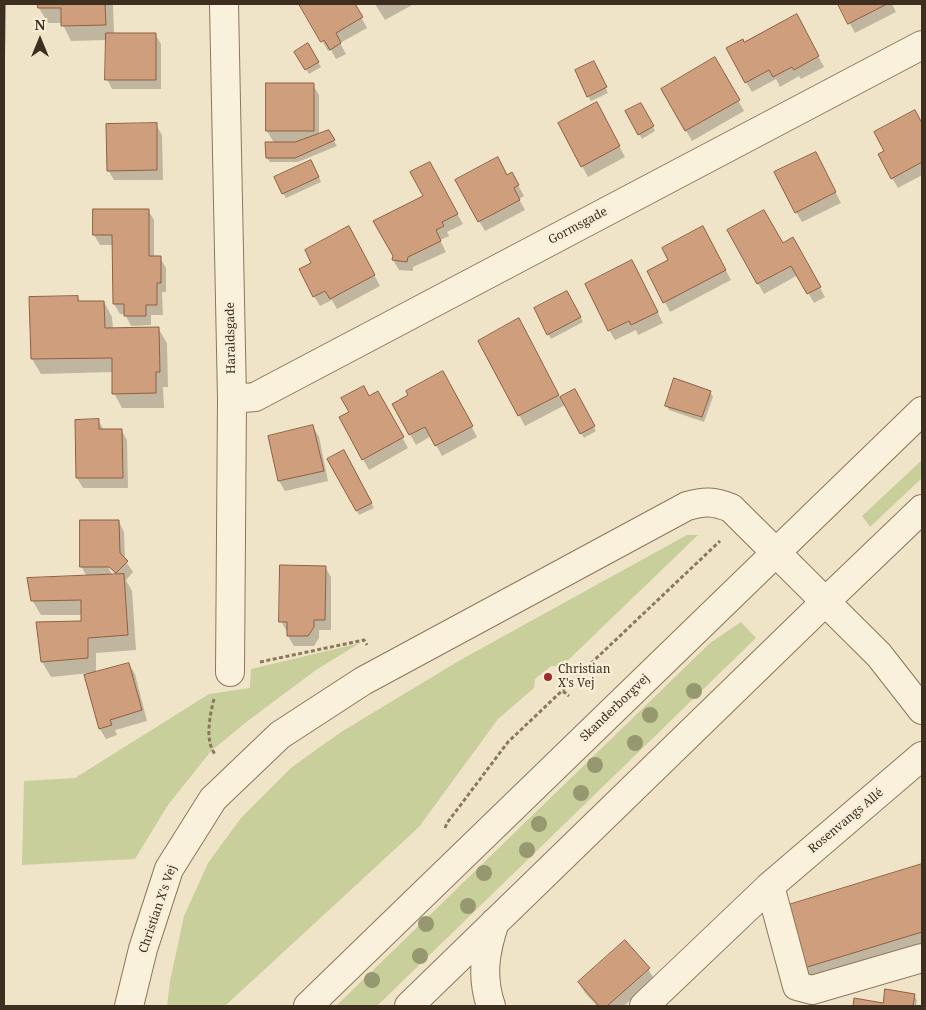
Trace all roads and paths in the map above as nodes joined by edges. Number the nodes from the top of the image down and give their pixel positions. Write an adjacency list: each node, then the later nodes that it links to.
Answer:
1 (224, 4): 3 (street, Haraldsgade)
2 (922, 45): 3 (street, Gormsgade)
3 (232, 399): 10 (street, Haraldsgade)
4 (922, 411): 7 (street, Skanderborgvej)
5 (922, 509): 8 (street)
6 (722, 539): 11 (path)
7 (775, 552): 8 (street, Christian X's Vej); 9 (street, Christian X's Vej); 21 (street, Skanderborgvej)
8 (825, 602): 13 (street); 18 (street)
9 (382, 671): 10 (path); 15 (street, Christian X's Vej)
10 (230, 672): 15 (path)
11 (563, 690): 12 (path); 16 (path)
12 (569, 696)
13 (922, 710)
14 (922, 756): 17 (street, Rosenvangs Allé)
15 (236, 777): 20 (street, Christian X's Vej)
16 (443, 832)
17 (770, 886): 19 (street); 24 (street, Rosenvangs Allé)
18 (496, 920): 22 (street); 23 (street)
19 (922, 958)
20 (128, 1006)
21 (308, 1006)
22 (409, 1006)
23 (491, 1006)
24 (644, 1006)

